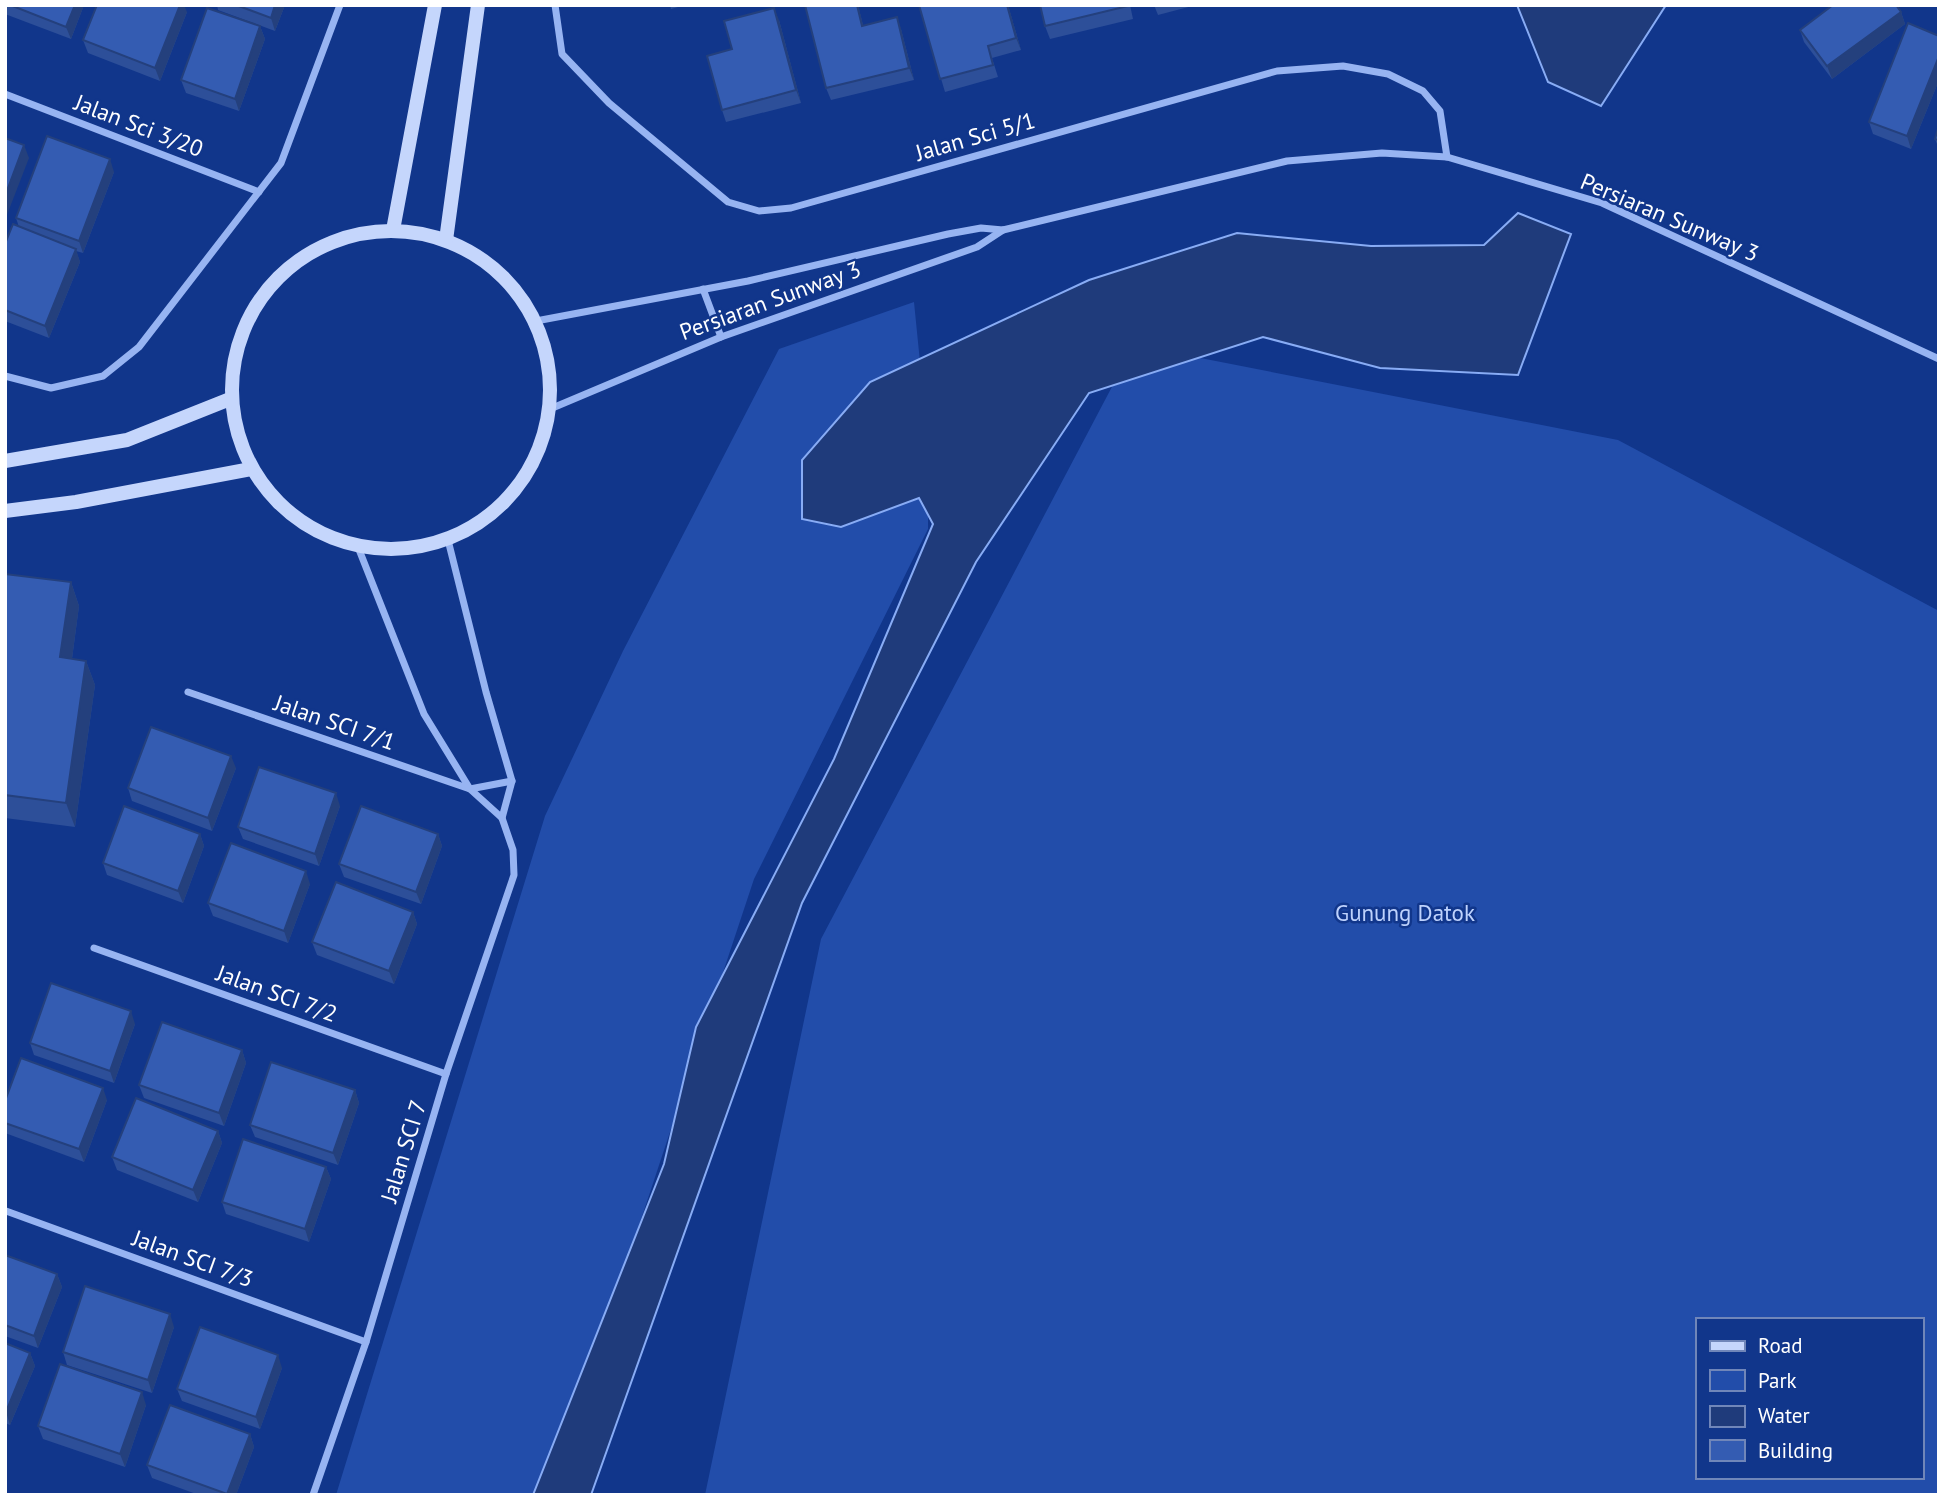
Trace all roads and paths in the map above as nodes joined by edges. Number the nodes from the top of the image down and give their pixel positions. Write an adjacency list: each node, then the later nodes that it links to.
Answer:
1 (340, 5): 7 (street)
2 (435, 5): 8 (main road)
3 (478, 5): 10 (main road)
4 (555, 5): 6 (street, Jalan Sci 5/1)
5 (5, 93): 7 (street, Jalan Sci 3/20)
6 (1447, 157): 9 (street, Persiaran Sunway 3); 14 (street, Persiaran Sunway 3)
7 (259, 192): 15 (street)
8 (393, 230): 10 (main road); 16 (main road)
9 (1003, 230): 11 (street, Persiaran Sunway 3); 13 (street, Persiaran Sunway 3)
10 (446, 240): 12 (main road)
11 (703, 289): 12 (street, Persiaran Sunway 3); 13 (street)
12 (536, 321): 17 (main road)
13 (721, 337): 17 (street, Persiaran Sunway 3)
14 (1939, 359)
15 (5, 376)
16 (230, 399): 18 (main road); 19 (main road)
17 (550, 409): 21 (main road)
18 (5, 461)
19 (251, 469): 20 (main road); 22 (main road)
20 (5, 511)
21 (448, 540): 22 (main road); 24 (street)
22 (358, 547): 25 (street)
23 (188, 691): 25 (street, Jalan SCI 7/1)
24 (512, 780): 25 (street); 26 (street)
25 (470, 789): 26 (street)
26 (502, 818): 28 (street, Jalan SCI 7)
27 (94, 947): 28 (street, Jalan SCI 7/2)
28 (446, 1074): 30 (street, Jalan SCI 7)
29 (6, 1210): 30 (street, Jalan SCI 7/3)
30 (366, 1342): 31 (street, Jalan SCI 7)
31 (313, 1495)

